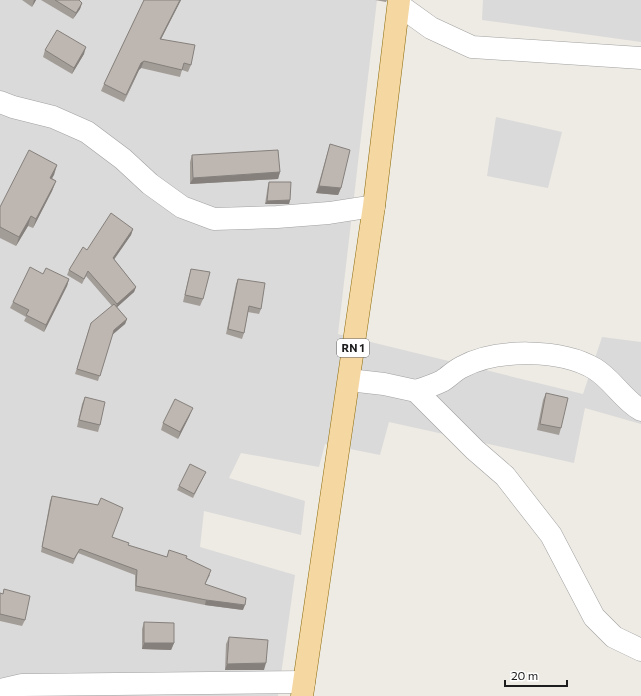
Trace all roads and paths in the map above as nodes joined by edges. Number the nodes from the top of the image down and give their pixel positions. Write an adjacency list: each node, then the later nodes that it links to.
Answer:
1 (399, 2): 2 (street); 4 (main road, RN 1)
2 (641, 58)
3 (0, 102): 4 (street)
4 (374, 206): 5 (main road, RN 1)
5 (349, 380): 6 (street); 9 (main road, RN 1)
6 (416, 391): 7 (street); 8 (street)
7 (641, 410)
8 (641, 650)
9 (303, 689): 10 (street)
10 (0, 690)

